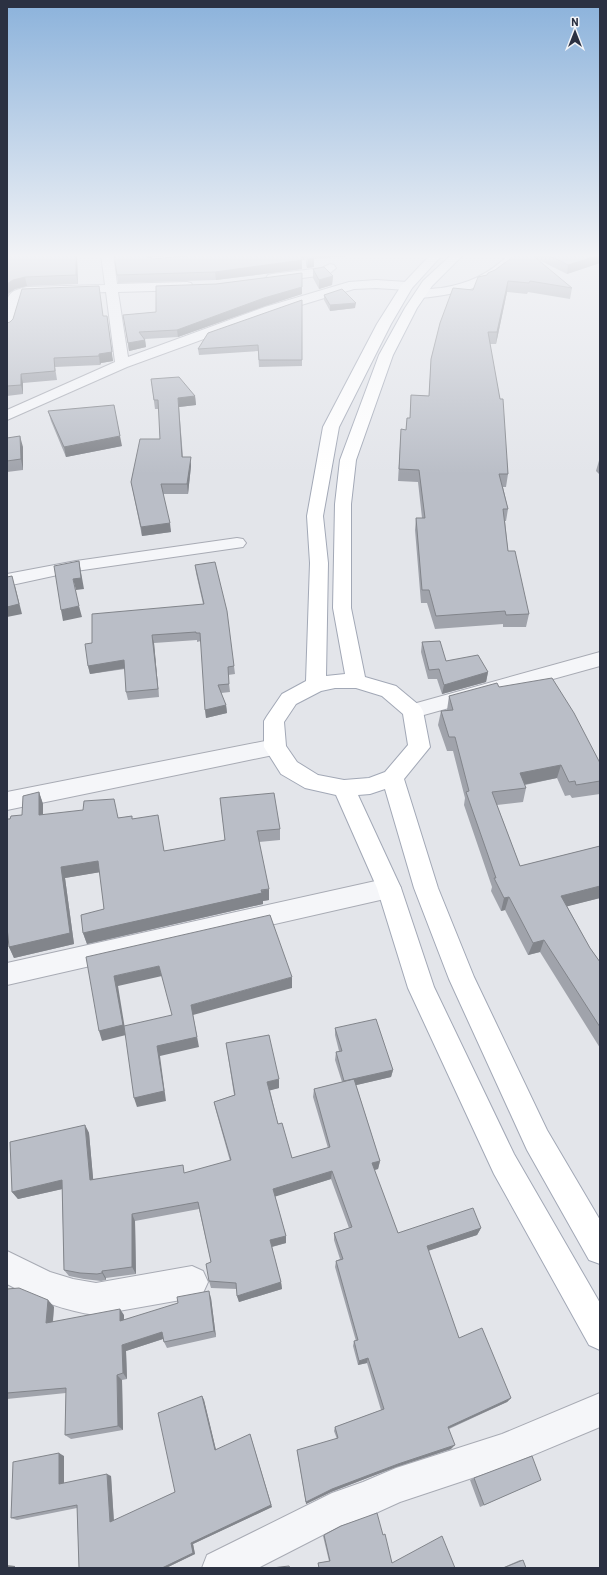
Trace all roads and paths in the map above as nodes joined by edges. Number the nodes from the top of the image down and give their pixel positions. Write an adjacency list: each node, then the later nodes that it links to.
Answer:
1 (117, 328): 5 (street)
2 (222, 328): 5 (street)
3 (382, 328): 11 (main road)
4 (398, 328): 10 (main road)
5 (122, 364): 6 (street)
6 (7, 416)
7 (237, 543): 8 (street)
8 (7, 580)
9 (600, 659): 12 (street)
10 (356, 681): 11 (main road); 12 (main road)
11 (316, 685): 13 (main road)
12 (413, 711): 14 (main road)
13 (275, 747): 15 (main road); 16 (street)
14 (393, 778): 15 (main road); 19 (main road)
15 (344, 788): 17 (main road)
16 (7, 801)
17 (389, 888): 18 (street); 22 (main road)
18 (7, 974)
19 (600, 1249)
20 (7, 1267): 21 (street)
21 (192, 1282)
22 (600, 1334)
23 (600, 1410): 24 (street)
24 (220, 1568)

